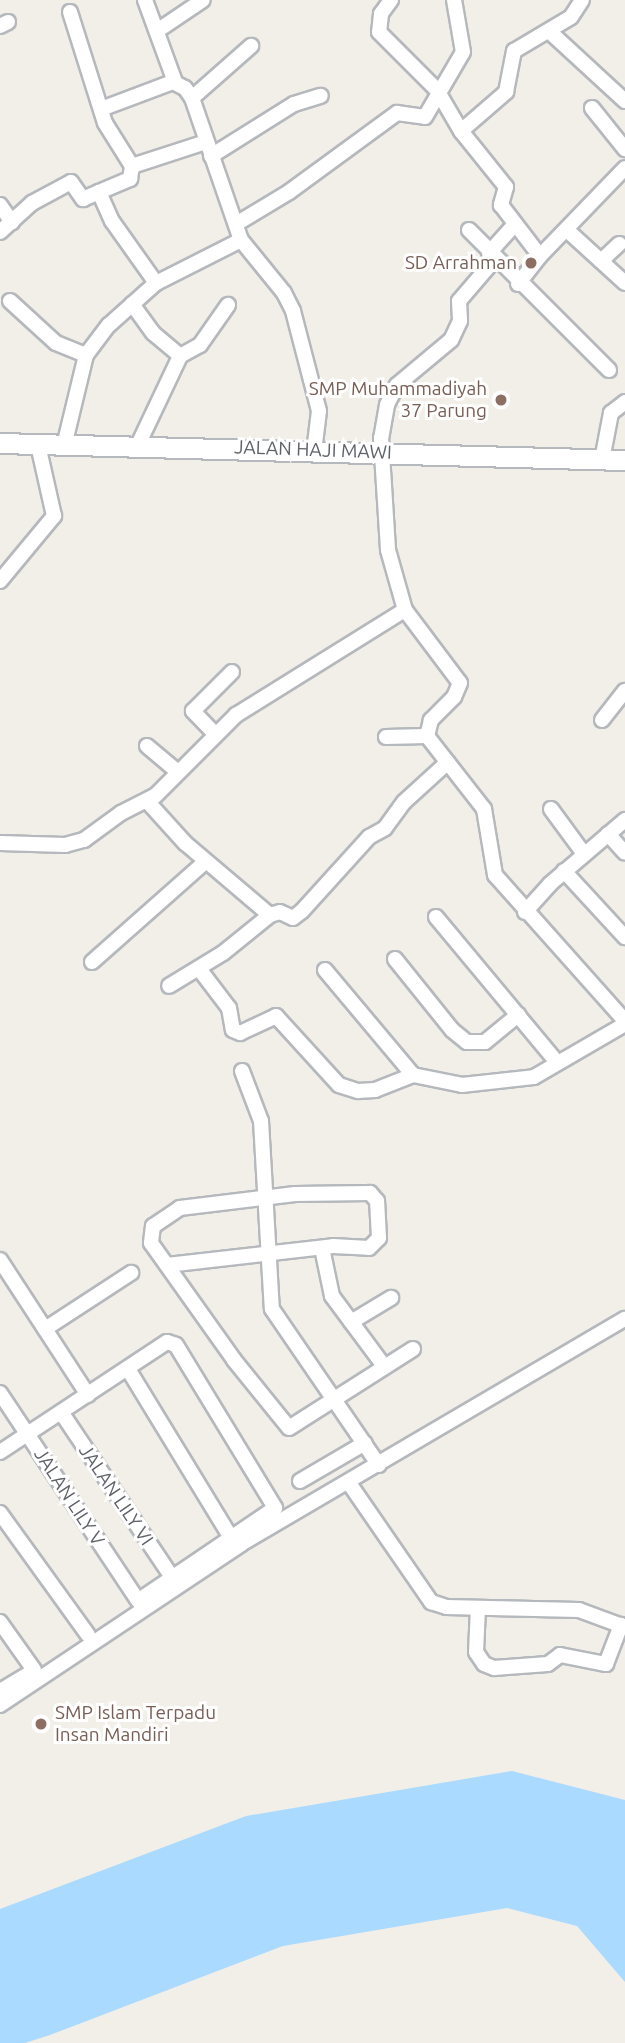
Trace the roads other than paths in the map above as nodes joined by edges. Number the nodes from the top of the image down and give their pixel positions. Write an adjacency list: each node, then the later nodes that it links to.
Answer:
1 (145, 0): 7 (street)
2 (203, 0): 7 (street)
3 (391, 0): 11 (street)
4 (582, 0): 8 (street)
5 (455, 1): 11 (street)
6 (70, 12): 16 (street)
7 (157, 31): 10 (street)
8 (550, 32): 14 (street); 17 (street)
9 (251, 46): 13 (street)
10 (175, 82): 13 (street); 16 (street)
11 (438, 90): 17 (street); 25 (street)
12 (321, 96): 18 (street)
13 (192, 98): 18 (street)
14 (625, 101)
15 (592, 108): 19 (street)
16 (101, 109): 20 (street)
17 (461, 131): 26 (street)
18 (208, 149): 20 (street); 25 (street)
19 (625, 149)
20 (132, 166): 22 (street)
21 (625, 167): 28 (street)
22 (99, 192): 24 (street); 35 (street)
23 (0, 205): 24 (street)
24 (12, 222): 29 (street)
25 (236, 224): 30 (street)
26 (515, 224): 32 (street); 33 (street)
27 (469, 230): 32 (street)
28 (568, 231): 33 (street); 34 (street)
29 (0, 232)
30 (241, 240): 35 (street); 49 (street)
31 (619, 244): 34 (street)
32 (492, 256): 37 (street); 50 (street)
33 (540, 256): 37 (street)
34 (601, 261): 36 (street)
35 (156, 283): 39 (street)
36 (625, 283)
37 (518, 284): 43 (street)
38 (10, 300): 41 (street)
39 (132, 304): 41 (street); 42 (street)
40 (228, 305): 42 (street)
41 (86, 355): 48 (street)
42 (180, 356): 47 (street)
43 (609, 370)
44 (625, 402): 51 (street)
45 (0, 443): 46 (street, JALAN HAJI MAWI)
46 (38, 445): 48 (street, JALAN HAJI MAWI); 53 (street)
47 (138, 445): 48 (street, JALAN HAJI MAWI); 49 (street, JALAN HAJI MAWI)
48 (64, 446)
49 (314, 449): 50 (street, JALAN HAJI MAWI)
50 (382, 452): 51 (street, JALAN HAJI MAWI); 54 (street)
51 (602, 460): 52 (street, JALAN HAJI MAWI)
52 (625, 460)
53 (0, 580)
54 (405, 610): 58 (street); 59 (street)
55 (232, 672): 58 (street)
56 (625, 691): 57 (street)
57 (602, 720)
58 (215, 734): 63 (street)
59 (427, 736): 60 (street); 62 (street)
60 (386, 737)
61 (147, 746): 63 (street)
62 (448, 762): 73 (street); 74 (street)
63 (177, 771): 64 (street)
64 (146, 801): 68 (street); 71 (street)
65 (551, 809): 70 (street)
66 (625, 820): 67 (street)
67 (608, 834): 69 (street); 70 (street)
68 (0, 843)
69 (625, 853)
70 (584, 854): 72 (street)
71 (206, 861): 74 (street); 78 (street)
72 (564, 872): 73 (street); 76 (street)
73 (525, 912): 83 (street)
74 (270, 915): 79 (street)
75 (436, 917): 82 (street)
76 (625, 937)
77 (395, 958): 82 (street)
78 (92, 962)
79 (200, 970): 81 (street); 86 (street)
80 (325, 970): 86 (street)
81 (169, 986)
82 (518, 1015): 84 (street)
83 (625, 1023): 84 (street)
84 (557, 1062): 86 (street)
85 (242, 1072): 87 (street)
86 (413, 1075)
87 (265, 1198): 88 (street); 89 (street); 91 (street)
88 (322, 1248): 89 (street); 94 (street)
89 (268, 1253): 91 (street); 102 (street)
90 (0, 1260): 96 (street)
91 (167, 1265): 102 (street)
92 (131, 1273): 96 (street)
93 (391, 1298): 94 (street)
94 (351, 1322): 98 (street)
95 (622, 1325): 107 (street)
96 (45, 1329): 101 (street)
97 (413, 1349): 98 (street)
98 (384, 1366): 102 (street)
99 (128, 1369): 101 (street); 111 (street); 111 (street)
100 (0, 1393): 104 (street, JALAN LILY V)
101 (88, 1395): 103 (street)
102 (336, 1398): 105 (street)
103 (61, 1412): 104 (street); 112 (street, JALAN LILY VI)
104 (28, 1434): 106 (street); 113 (street, JALAN LILY V)
105 (365, 1443): 107 (street); 108 (street)
106 (0, 1452)
107 (379, 1465): 109 (street)
108 (300, 1481)
109 (349, 1483): 114 (street); 120 (street)
110 (0, 1513): 117 (street)
111 (231, 1538): 112 (street)
112 (172, 1577): 113 (street)
113 (138, 1601): 117 (street)
114 (478, 1608): 116 (street); 116 (street)
115 (0, 1622): 118 (street)
116 (623, 1626)
117 (88, 1635): 118 (street)
118 (34, 1671): 119 (street)
119 (0, 1691)
120 (0, 1705)

